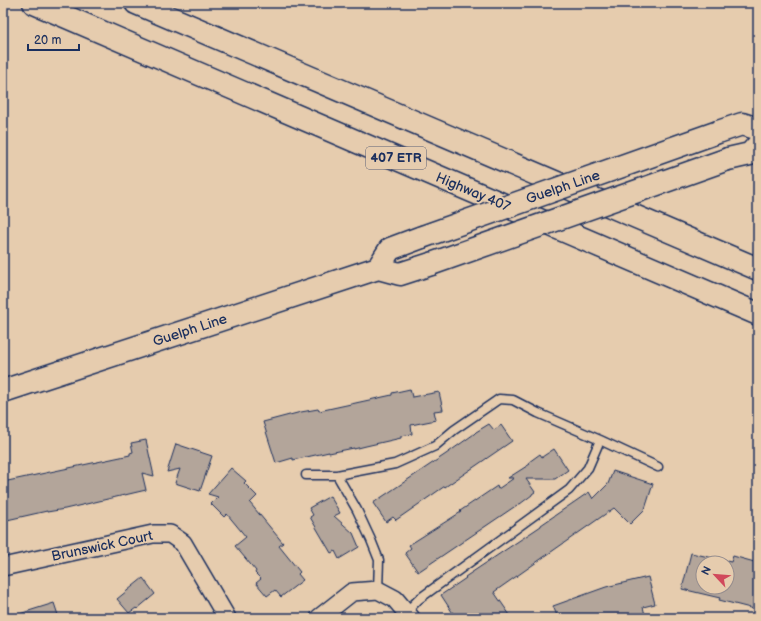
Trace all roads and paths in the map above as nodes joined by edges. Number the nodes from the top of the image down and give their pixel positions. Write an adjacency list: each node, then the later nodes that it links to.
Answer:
1 (34, 3): 7 (main road, Highway 407 / 407 ETR)
2 (136, 3): 6 (main road, 407 ETR)
3 (758, 129): 5 (main road, Guelph Line, bridge)
4 (758, 145): 5 (main road, Guelph Line, bridge)
5 (378, 268): 8 (main road, Guelph Line)
6 (758, 269)
7 (758, 314)
8 (3, 391)
9 (600, 440): 10 (lane); 12 (lane); 15 (lane)
10 (658, 467)
11 (306, 475): 12 (lane)
12 (337, 475): 14 (lane)
13 (3, 567): 16 (street, Brunswick Court)
14 (378, 590): 15 (street); 17 (street)
15 (408, 615)
16 (227, 618)
17 (319, 618)

